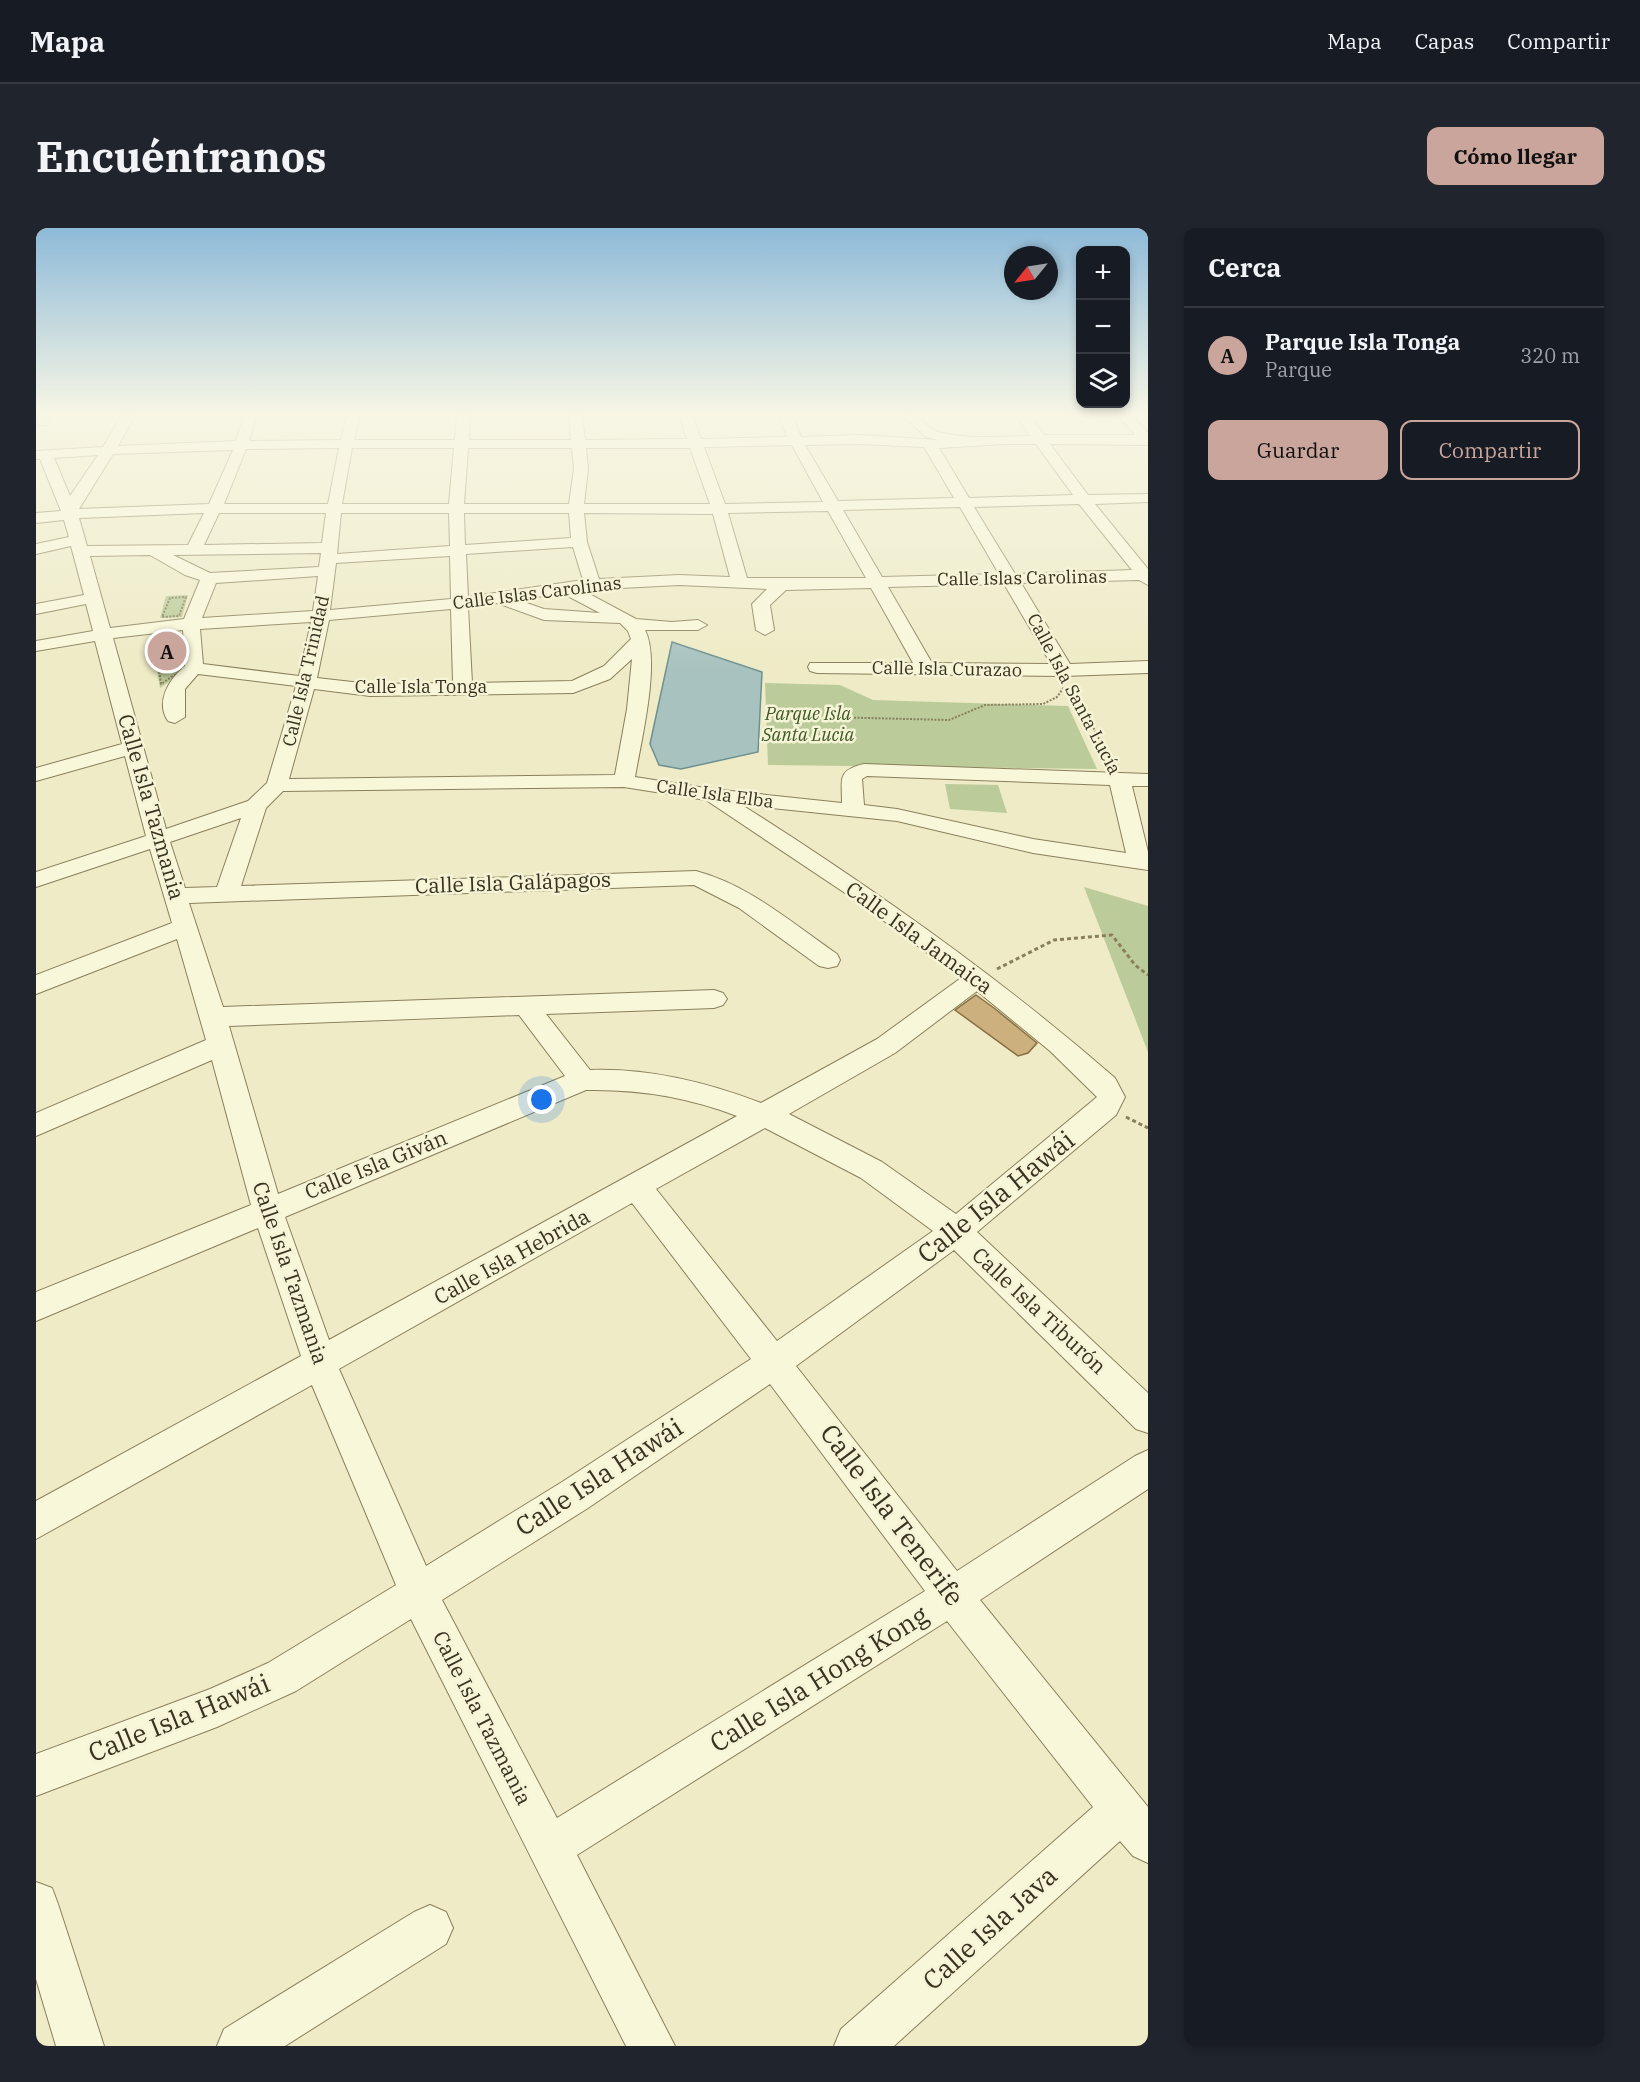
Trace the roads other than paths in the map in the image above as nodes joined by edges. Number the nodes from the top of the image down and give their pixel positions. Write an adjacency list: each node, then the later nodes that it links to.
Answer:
1 (60, 500): 19 (street, Calle Isla Tazmania)
2 (85, 500): 19 (street)
3 (218, 500): 13 (street)
4 (336, 500): 15 (street, Calle Isla Trinidad)
5 (457, 500): 14 (street)
6 (578, 500): 17 (street)
7 (716, 500): 16 (street)
8 (831, 500): 12 (street)
9 (1050, 500): 11 (street)
10 (1084, 500): 26 (street)
11 (966, 502): 12 (street); 28 (street, Calle Isla Santa Lucía)
12 (834, 506): 16 (street); 29 (street)
13 (213, 508): 15 (street); 19 (street); 24 (street)
14 (456, 508): 15 (street); 17 (street); 22 (street)
15 (334, 509): 25 (street, Calle Isla Trinidad)
16 (719, 509): 17 (street); 30 (street)
17 (576, 510): 20 (street)
18 (36, 518): 19 (street)
19 (73, 527): 21 (street); 23 (street); 34 (street, Calle Isla Tazmania)
20 (579, 542): 22 (street); 31 (street)
21 (36, 549)
22 (457, 550): 25 (street); 36 (street)
23 (155, 551): 24 (street); 27 (street)
24 (193, 551): 25 (street)
25 (328, 560): 27 (street); 38 (street, Calle Isla Trinidad)
26 (1146, 576): 28 (street, Calle Islas Carolinas)
27 (209, 578): 39 (street)
28 (1011, 578): 29 (street, Calle Islas Carolinas); 49 (street, Calle Isla Santa Lucía)
29 (878, 582): 32 (street, Calle Islas Carolinas); 48 (street)
30 (740, 583): 31 (street, Calle Islas Carolinas); 32 (street, Calle Islas Carolinas)
31 (592, 584): 33 (street, Calle Islas Carolinas)
32 (782, 585): 42 (street)
33 (562, 587): 35 (street, Calle Islas Carolinas); 41 (street)
34 (93, 598): 37 (street); 43 (street, Calle Isla Tazmania)
35 (501, 598): 36 (street, Calle Islas Carolinas); 41 (street)
36 (460, 603): 38 (street, Calle Islas Carolinas); 51 (street)
37 (36, 609)
38 (321, 616): 39 (street, Calle Islas Carolinas); 50 (street, Calle Isla Trinidad)
39 (191, 625): 43 (street, Calle Islas Carolinas); 47 (street)
40 (698, 625): 41 (street)
41 (633, 627): 51 (street, Calle Isla Tonga); 57 (street)
42 (765, 630)
43 (103, 633): 44 (street, Calle Islas Carolinas); 53 (street, Calle Isla Tazmania)
44 (36, 646)
45 (817, 667): 48 (street, Calle Isla Curazao)
46 (1148, 667): 49 (street, Calle Isla Curazao)
47 (194, 668): 50 (street, Calle Isla Tonga); 52 (street)
48 (926, 669): 49 (street, Calle Isla Curazao)
49 (1064, 670)
50 (307, 682): 51 (street, Calle Isla Tonga); 58 (street, Calle Isla Trinidad)
51 (463, 687)
52 (175, 717)
53 (133, 747): 54 (street); 62 (street, Calle Isla Tazmania)
54 (36, 775)
55 (1119, 777): 56 (street); 61 (street); 63 (street, Calle Isla Santa Lucía)
56 (1146, 777)
57 (624, 781): 58 (street, Calle Isla Elba); 59 (street, Calle Isla Elba)
58 (278, 785): 60 (street)
59 (712, 795): 61 (street, Calle Isla Elba); 69 (street, Calle Isla Jamaica)
60 (256, 806): 62 (street); 65 (street)
61 (853, 811): 63 (street, Calle Isla Elba)
62 (158, 840): 64 (street); 66 (street, Calle Isla Tazmania)
63 (1144, 862)
64 (36, 880)
65 (227, 893): 66 (street, Calle Isla Galápagos); 68 (street, Calle Isla Galápagos)
66 (175, 896): 67 (street, Calle Isla Tazmania)
67 (184, 927): 70 (street); 73 (street, Calle Isla Tazmania)
68 (828, 960)
69 (978, 978): 75 (street, Calle Isla Jamaica); 76 (street, Calle Isla Hebrida)
70 (36, 985)
71 (714, 999): 72 (street)
72 (525, 1005): 73 (street); 74 (street)
73 (216, 1031): 77 (street); 79 (street, Calle Isla Tazmania)
74 (583, 1080): 76 (street, Calle Isla Tiburón); 79 (street, Calle Isla Giván)
75 (1111, 1097): 80 (street, Calle Isla Hawái)
76 (764, 1115): 78 (street, Calle Isla Hebrida); 80 (street, Calle Isla Tiburón)
77 (36, 1125)
78 (638, 1188): 82 (street, Calle Isla Tenerife); 83 (street, Calle Isla Hebrida)
79 (267, 1209): 81 (street, Calle Isla Giván); 83 (street, Calle Isla Tazmania)
80 (956, 1232): 82 (street, Calle Isla Hawái); 84 (street, Calle Isla Tiburón)
81 (36, 1307)
82 (775, 1362): 87 (street, Calle Isla Hawái); 88 (street, Calle Isla Tenerife)
83 (320, 1363): 86 (street, Calle Isla Hebrida); 87 (street, Calle Isla Tazmania)
84 (1148, 1418)
85 (1148, 1468): 88 (street, Calle Isla Hong Kong)
86 (36, 1521)
87 (418, 1593): 89 (street, Calle Isla Hawái); 91 (street, Calle Isla Tazmania)
88 (952, 1596): 90 (street, Calle Isla Tenerife); 91 (street, Calle Isla Hong Kong)
89 (36, 1774)
90 (1135, 1826): 97 (street, Calle Isla Java)
91 (548, 1848): 96 (street, Calle Isla Tazmania)
92 (36, 1904): 94 (street)
93 (430, 1928): 95 (street)
94 (80, 2046)
95 (241, 2046)
96 (651, 2046)
97 (858, 2046)

